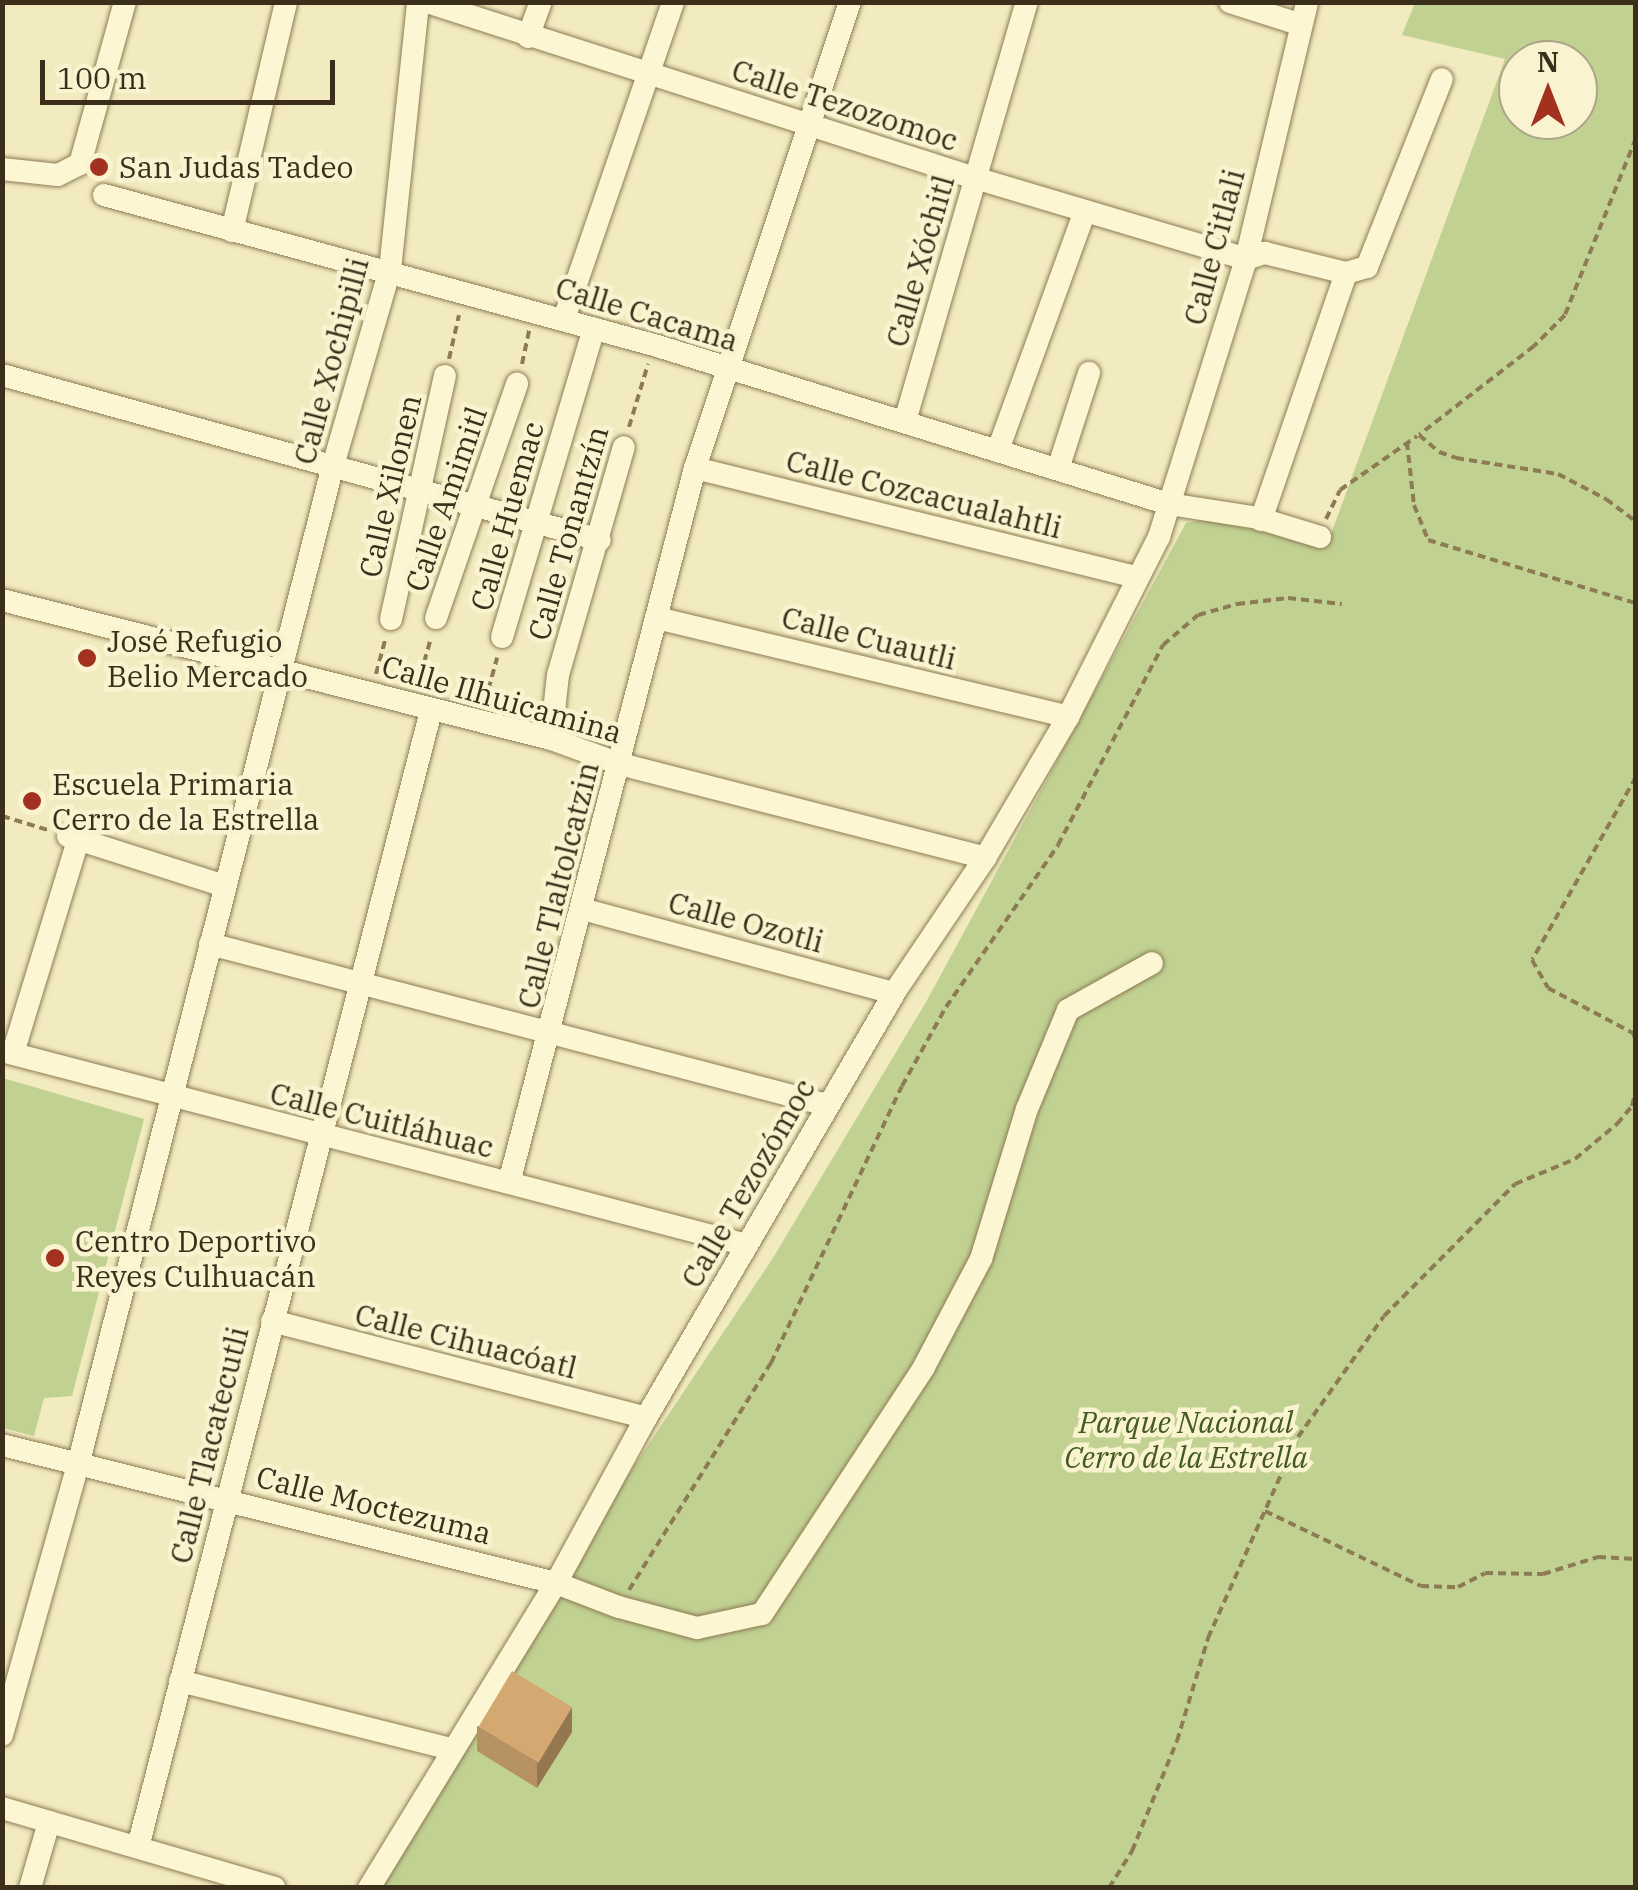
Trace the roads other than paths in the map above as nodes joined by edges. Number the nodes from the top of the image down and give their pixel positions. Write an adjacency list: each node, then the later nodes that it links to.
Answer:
1 (125, 2): 15 (street)
2 (286, 2): 19 (street)
3 (418, 2): 21 (street, Calle Xochipilli)
4 (427, 2): 11 (street, Calle Tezozomoc)
5 (542, 2): 11 (street)
6 (673, 2): 12 (street)
7 (850, 2): 14 (street)
8 (1027, 2): 16 (street, Calle Xóchitl)
9 (1230, 2): 10 (street)
10 (1303, 14): 20 (street, Calle Citlali)
11 (528, 37): 12 (street, Calle Tezozomoc)
12 (646, 74): 14 (street, Calle Tezozomoc); 23 (street)
13 (1442, 79): 22 (street)
14 (810, 126): 16 (street, Calle Tezozomoc); 25 (street)
15 (2, 170)
16 (975, 178): 18 (street, Calle Tezozomoc); 30 (street, Calle Xóchitl)
17 (104, 195): 19 (street, Calle Cacama)
18 (1085, 211): 20 (street, Calle Tezozomoc); 32 (street)
19 (232, 232): 21 (street, Calle Cacama)
20 (1246, 258): 22 (street, Calle Tezozomoc); 37 (street, Calle Citlali)
21 (390, 270): 23 (street, Calle Cacama); 33 (street, Calle Xochipilli)
22 (1346, 272): 39 (street)
23 (564, 319): 24 (street, Calle Cacama)
24 (594, 328): 25 (street, Calle Cacama); 40 (street, Calle Huemac)
25 (726, 370): 30 (street, Calle Cacama); 34 (street, Calle Tlaltolcatzin)
26 (1089, 373): 35 (street)
27 (2, 374): 33 (street)
28 (445, 376): 36 (street, Calle Xilonen)
29 (517, 384): 38 (street, Calle Amimitl)
30 (904, 421): 32 (street, Calle Cacama)
31 (624, 447): 42 (street, Calle Tonantzín)
32 (998, 450): 35 (street, Calle Cacama)
33 (332, 468): 36 (street); 49 (street, Calle Xochipilli)
34 (695, 468): 43 (street, Calle Cozcacualahtli); 46 (street, Calle Tlaltolcatzin)
35 (1058, 469): 37 (street, Calle Cacama)
36 (420, 490): 38 (street); 47 (street, Calle Xilonen)
37 (1170, 504): 39 (street, Calle Cacama); 43 (street, Calle Tezozómoc)
38 (476, 505): 40 (street); 45 (street, Calle Amimitl)
39 (1261, 520): 41 (street, Calle Cacama)
40 (536, 521): 42 (street); 48 (street, Calle Huemac)
41 (1319, 537)
42 (600, 540): 52 (street, Calle Tonantzín)
43 (1138, 578): 51 (street, Calle Tezozómoc)
44 (2, 600): 49 (street, Calle Ilhuicamina)
45 (436, 618)
46 (657, 618): 51 (street, Calle Cuautli); 53 (street, Calle Tlaltolcatzin)
47 (390, 619)
48 (502, 637)
49 (279, 670): 50 (street, Calle Ilhuicamina); 55 (street, Calle Xochipilli)
50 (421, 708): 52 (street, Calle Ilhuicamina); 59 (street, Calle Tlacatecutli)
51 (1068, 717): 54 (street, Calle Tezozómoc)
52 (550, 739): 53 (street, Calle Ilhuicamina)
53 (620, 764): 54 (street, Calle Ilhuicamina); 56 (street, Calle Tlaltolcatzin)
54 (985, 858): 60 (street, Calle Tezozómoc)
55 (225, 886): 57 (street, Calle Xochipilli); 62 (street)
56 (582, 909): 60 (street, Calle Ozotli); 61 (street, Calle Tlaltolcatzin)
57 (210, 944): 59 (street); 63 (street, Calle Xochipilli)
58 (1152, 963): 73 (street, Calle Moctezuma)
59 (359, 984): 61 (street); 65 (street, Calle Tlacatecutli)
60 (894, 993): 64 (street, Calle Tezozómoc)
61 (551, 1034): 64 (street); 66 (street, Calle Tlaltolcatzin)
62 (8, 1052): 63 (street, Calle Cuitláhuac)
63 (170, 1096): 65 (street, Calle Cuitláhuac); 71 (street, Calle Xochipilli)
64 (827, 1105): 67 (street, Calle Tezozómoc)
65 (322, 1135): 66 (street, Calle Cuitláhuac); 68 (street, Calle Tlacatecutli)
66 (509, 1184): 67 (street, Calle Cuitláhuac)
67 (747, 1245): 69 (street, Calle Tezozómoc)
68 (272, 1322): 69 (street, Calle Cihuacóatl); 72 (street, Calle Tlacatecutli)
69 (646, 1418): 73 (street, Calle Tezozómoc)
70 (2, 1445): 71 (street, Calle Moctezuma)
71 (78, 1464): 72 (street, Calle Moctezuma); 74 (street, Calle Xochipilli)
72 (226, 1499): 73 (street, Calle Moctezuma); 75 (street, Calle Tlacatecutli)
73 (556, 1582): 77 (street, Calle Tezozómoc)
74 (13, 1652): 76 (street, Calle Xochipilli)
75 (180, 1681): 77 (street); 80 (street, Calle Tlacatecutli)
76 (2, 1735)
77 (451, 1748): 84 (street, Calle Tezozómoc)
78 (2, 1808): 79 (street)
79 (49, 1822): 80 (street); 82 (street)
80 (138, 1847): 81 (street)
81 (206, 1877): 83 (street)
82 (30, 1888)
83 (275, 1888)
84 (369, 1888)

